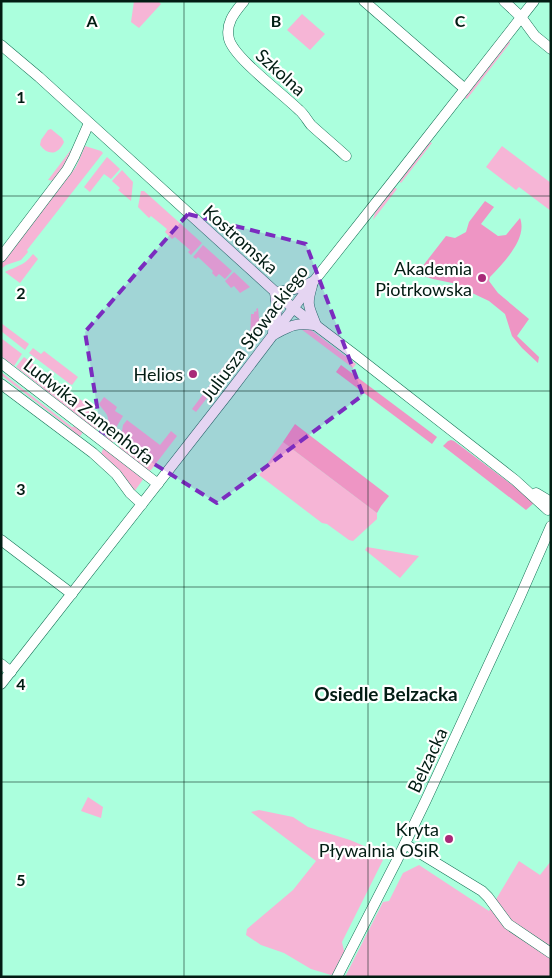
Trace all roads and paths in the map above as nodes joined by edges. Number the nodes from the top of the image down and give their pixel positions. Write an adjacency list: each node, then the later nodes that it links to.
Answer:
1 (244, 1): 10 (street, Szkolna)
2 (364, 1): 8 (street)
3 (504, 1): 5 (street)
4 (534, 1): 5 (street, Juliusza Słowackiego)
5 (521, 17): 7 (street); 8 (street, Juliusza Słowackiego)
6 (1, 45): 9 (street, Kostromska)
7 (551, 49)
8 (465, 89): 12 (street, Juliusza Słowackiego)
9 (89, 123): 11 (street); 13 (street, Kostromska)
10 (346, 156)
11 (1, 256)
12 (314, 281): 13 (street); 14 (street, Juliusza Słowackiego); 15 (street)
13 (275, 292): 14 (street, Kostromska); 16 (street)
14 (293, 308): 15 (street, Kostromska); 16 (street, Juliusza Słowackiego)
15 (316, 326): 16 (street); 23 (street, Kostromska)
16 (272, 335): 21 (street, Juliusza Słowackiego)
17 (1, 363): 19 (street, Ludwika Zamenhofa)
18 (1, 384): 20 (street, Ludwika Zamenhofa)
19 (100, 440): 20 (street); 21 (street, Ludwika Zamenhofa)
20 (93, 454): 22 (street, Ludwika Zamenhofa)
21 (158, 484): 22 (street, Juliusza Słowackiego)
22 (142, 504): 26 (street, Juliusza Słowackiego)
23 (550, 509)
24 (551, 526): 30 (street, Belzacka)
25 (1, 540): 26 (street)
26 (72, 594): 28 (street, Juliusza Słowackiego)
27 (1, 664): 28 (street)
28 (11, 672): 29 (street, Juliusza Słowackiego)
29 (1, 684)
30 (405, 844): 31 (street); 32 (street, Belzacka)
31 (551, 954)
32 (337, 977)

